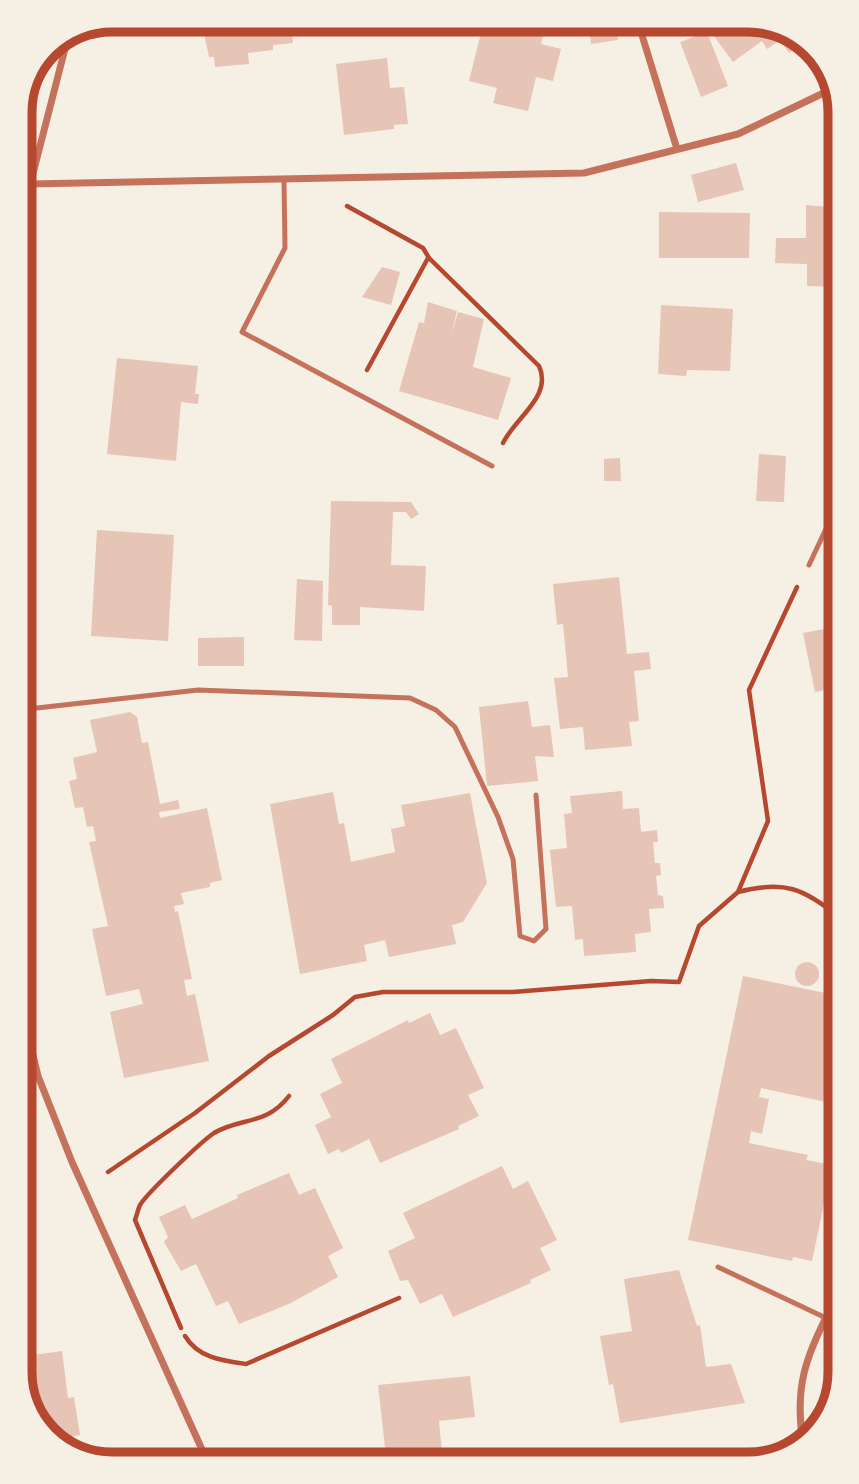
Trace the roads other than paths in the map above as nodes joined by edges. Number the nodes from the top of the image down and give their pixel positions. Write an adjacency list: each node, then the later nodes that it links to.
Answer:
1 (641, 32): 4 (street)
2 (66, 46): 5 (street)
3 (825, 92): 4 (street)
4 (677, 149): 6 (street)
5 (32, 176)
6 (284, 181): 7 (street); 8 (lane)
7 (32, 184)
8 (492, 466)
9 (828, 525): 10 (lane)
10 (809, 565)
11 (32, 709): 12 (lane)
12 (536, 795)
13 (32, 1051): 18 (street)
14 (718, 1268): 16 (lane)
15 (828, 1314): 16 (street)
16 (826, 1318): 17 (street)
17 (801, 1432)
18 (203, 1452)

